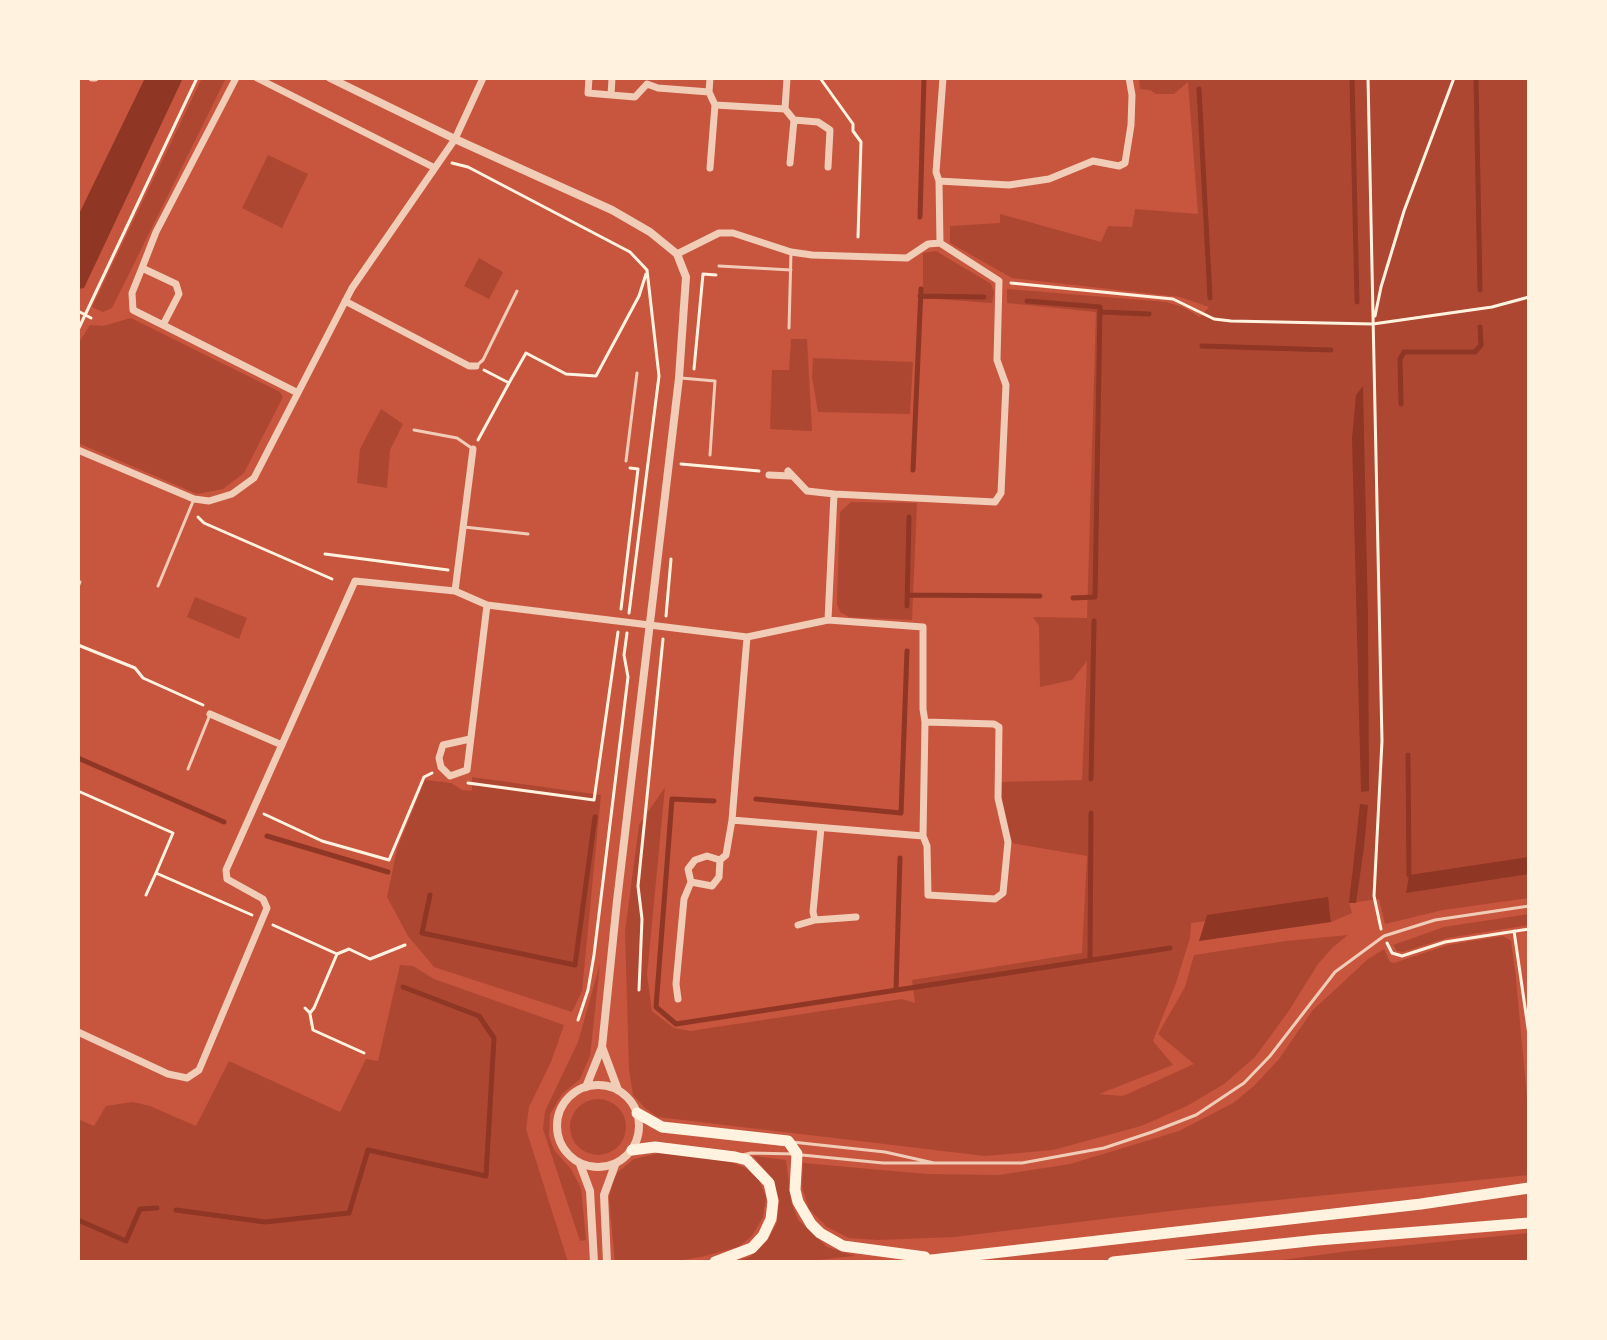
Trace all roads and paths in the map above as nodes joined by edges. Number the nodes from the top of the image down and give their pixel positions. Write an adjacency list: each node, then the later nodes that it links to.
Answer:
1 (197, 78): 40 (path)
2 (236, 78): 32 (street)
3 (257, 78): 23 (street)
4 (330, 78): 21 (street)
5 (483, 78): 21 (street)
6 (589, 78): 17 (street)
7 (612, 78): 17 (street)
8 (710, 78): 16 (street)
9 (787, 78): 19 (street)
10 (820, 78): 27 (path)
11 (943, 78): 26 (street)
12 (1129, 78): 26 (street)
13 (1368, 78): 42 (path)
14 (1454, 78): 42 (path)
15 (647, 81): 16 (street); 17 (street)
16 (709, 92): 18 (street)
17 (611, 95)
18 (715, 105): 19 (street); 25 (street)
19 (785, 109): 20 (street)
20 (794, 120): 22 (street); 24 (street)
21 (455, 139): 23 (street); 30 (street)
22 (790, 163)
23 (438, 165): 33 (path); 38 (street)
24 (828, 167)
25 (710, 168)
26 (939, 181): 28 (street)
27 (858, 237)
28 (940, 243): 29 (street); 35 (street)
29 (791, 252): 30 (street); 34 (lane)
30 (677, 254): 48 (street)
31 (719, 266): 34 (lane)
32 (142, 268): 43 (street); 43 (street)
33 (647, 270): 49 (path); 70 (path)
34 (791, 270): 44 (lane)
35 (999, 281): 42 (path); 58 (street)
36 (517, 291): 46 (lane)
37 (1529, 297): 42 (path)
38 (345, 301): 46 (street); 50 (street)
39 (78, 311): 40 (path)
40 (85, 315): 41 (path); 45 (path)
41 (91, 318)
42 (1373, 324): 97 (path)
43 (163, 325): 50 (street)
44 (789, 328)
45 (78, 330)
46 (476, 366): 49 (path)
47 (637, 373): 55 (lane)
48 (679, 378): 54 (lane); 71 (street)
49 (509, 383): 52 (path)
50 (298, 393): 59 (street)
51 (414, 430): 52 (lane)
52 (473, 449): 61 (street)
53 (78, 450): 59 (street)
54 (710, 455)
55 (626, 461): 70 (path)
56 (681, 464): 57 (path)
57 (769, 475): 58 (street)
58 (834, 494): 69 (street)
59 (194, 499): 60 (lane)
60 (190, 509): 65 (path); 66 (lane)
61 (464, 527): 62 (lane); 64 (street)
62 (528, 534)
63 (325, 554): 64 (path)
64 (458, 571): 67 (street)
65 (332, 579)
66 (158, 586)
67 (455, 591): 68 (street); 77 (street)
68 (487, 605): 70 (street); 76 (street)
69 (828, 620): 72 (street); 75 (street)
70 (623, 622): 71 (street); 80 (path); 103 (path)
71 (652, 625): 72 (street); 106 (street)
72 (747, 637): 83 (street)
73 (78, 645): 74 (path)
74 (210, 714): 77 (street); 79 (lane)
75 (925, 722): 85 (street); 85 (street)
76 (470, 739): 78 (street); 80 (street)
77 (282, 745): 82 (street)
78 (441, 767): 80 (street); 82 (path)
79 (188, 769)
80 (467, 770)
81 (78, 791): 87 (path)
82 (253, 809): 92 (street)
83 (732, 820): 84 (street); 86 (street)
84 (821, 828): 85 (street); 93 (street)
85 (923, 836)
86 (720, 860): 88 (street); 88 (street)
87 (156, 873): 89 (path); 92 (path)
88 (691, 882): 100 (street)
89 (146, 895)
90 (1529, 906): 97 (lane)
91 (856, 917): 93 (street)
92 (262, 920): 99 (path); 104 (street)
93 (815, 920): 94 (street)
94 (798, 925)
95 (1529, 929): 96 (path)
96 (1514, 931): 97 (path); 105 (path)
97 (1384, 936): 117 (lane)
98 (405, 945): 99 (path)
99 (337, 954): 102 (path)
100 (678, 999)
101 (305, 1008): 102 (path)
102 (310, 1013): 107 (path)
103 (578, 1020)
104 (78, 1032)
105 (1529, 1035)
106 (602, 1047): 108 (street); 109 (street)
107 (364, 1053)
108 (586, 1087): 109 (street); 115 (street)
109 (618, 1090): 110 (street)
110 (637, 1113): 111 (highway); 112 (street)
111 (788, 1141): 113 (highway); 117 (lane)
112 (632, 1150): 114 (highway); 116 (street)
113 (797, 1154): 114 (lane); 117 (lane); 120 (highway)
114 (735, 1157): 123 (highway)
115 (580, 1164): 116 (street); 121 (street)
116 (615, 1164): 122 (street)
117 (942, 1164)
118 (1529, 1188): 120 (highway)
119 (1529, 1223): 125 (highway)
120 (943, 1259): 124 (highway)
121 (594, 1262)
122 (607, 1262)
123 (715, 1262)
124 (914, 1262)
125 (1113, 1262)

